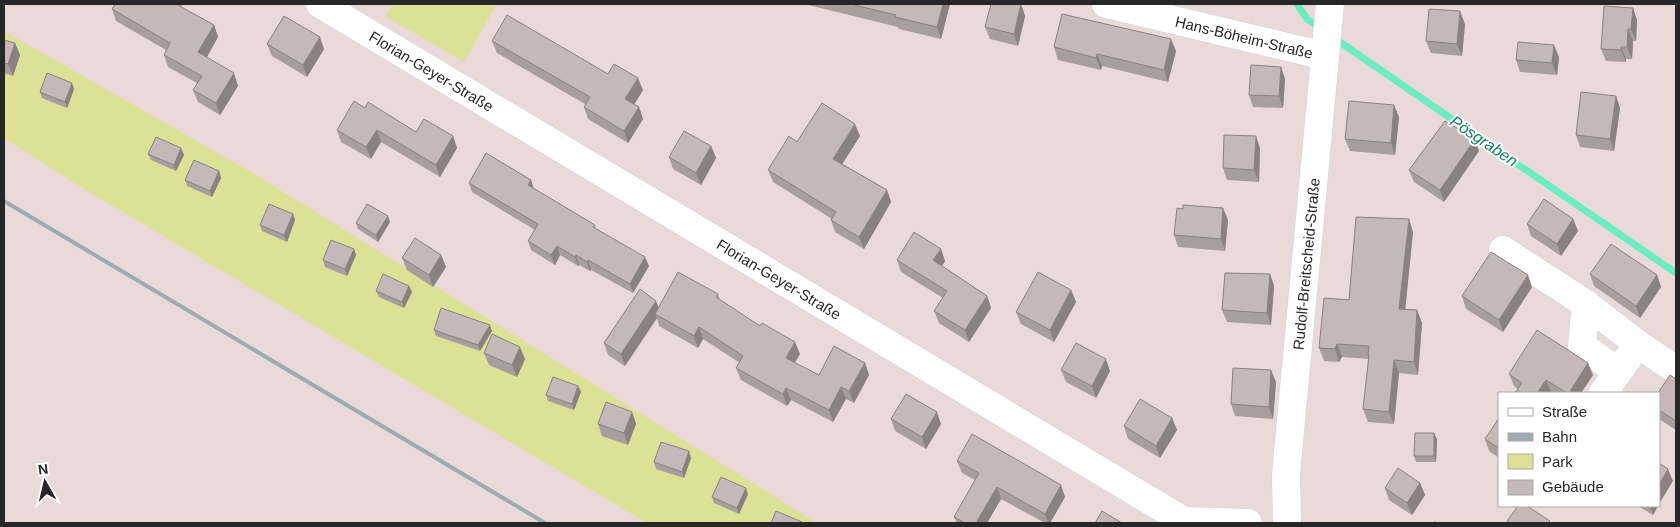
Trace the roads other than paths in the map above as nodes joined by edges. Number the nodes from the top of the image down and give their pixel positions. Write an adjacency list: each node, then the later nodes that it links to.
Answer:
1 (320, 4): 9 (street, Florian-Geyer-Straße)
2 (1106, 4): 3 (street, Hans-Böheim-Straße)
3 (1328, 31): 10 (street, Rudolf-Breitscheid-Straße)
4 (1503, 250): 5 (street)
5 (1586, 304): 6 (street); 8 (street)
6 (1638, 344): 7 (street); 8 (street)
7 (1676, 370)
8 (1610, 382)
9 (1248, 523)
10 (1287, 523)

